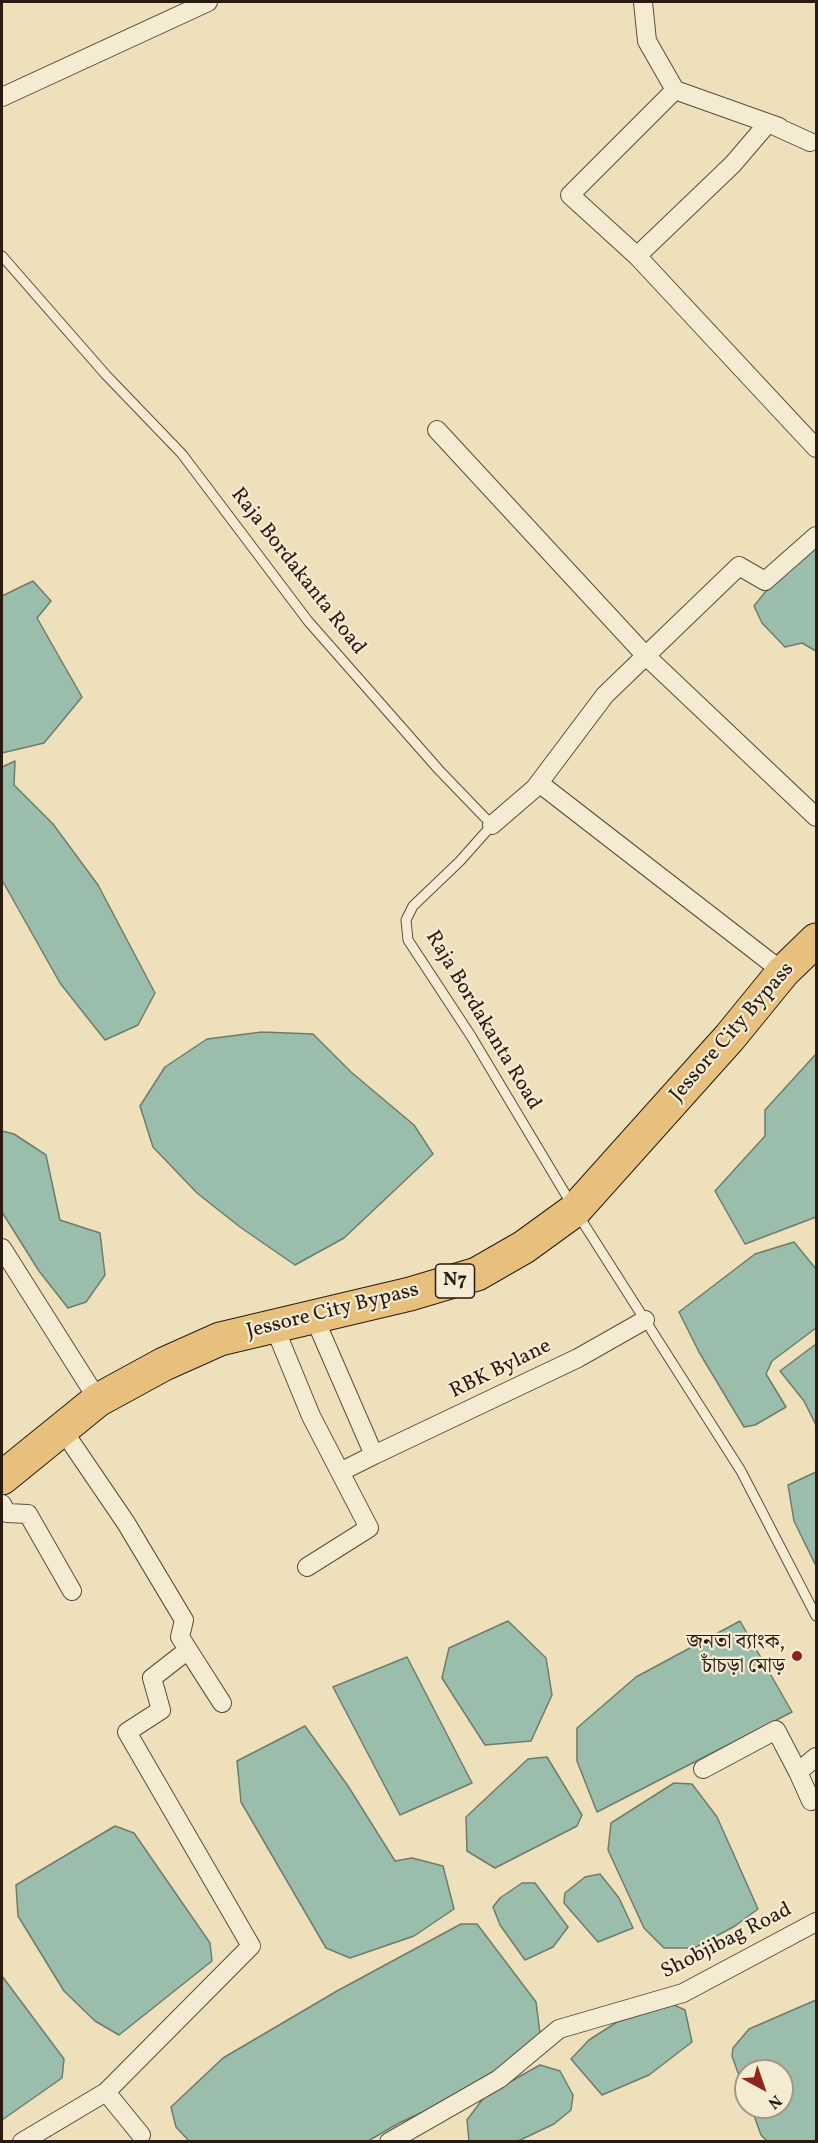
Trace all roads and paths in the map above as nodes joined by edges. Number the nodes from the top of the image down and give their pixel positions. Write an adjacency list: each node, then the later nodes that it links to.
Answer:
1 (208, 2): 4 (street)
2 (643, 2): 3 (street)
3 (675, 90): 5 (street); 8 (street)
4 (2, 97)
5 (768, 123): 6 (street); 8 (street)
6 (813, 145)
7 (2, 256): 15 (lane, Raja Bordakanta Road)
8 (637, 256): 10 (street)
9 (437, 430): 12 (street)
10 (816, 448)
11 (816, 536): 12 (street)
12 (645, 655): 13 (street); 14 (street)
13 (539, 783): 15 (street); 17 (street)
14 (816, 817)
15 (492, 825): 18 (lane, Raja Bordakanta Road)
16 (816, 940): 17 (highway, Jessore City Bypass / N7)
17 (783, 972): 18 (highway, Jessore City Bypass / N7)
18 (575, 1210): 20 (highway, Jessore City Bypass / N7); 21 (lane, Raja Bordakanta Road)
19 (2, 1248): 23 (street)
20 (314, 1317): 22 (highway, Jessore City Bypass / N7); 25 (street)
21 (645, 1320): 25 (street, RBK Bylane); 31 (lane, Raja Bordakanta Road)
22 (274, 1326): 23 (highway, Jessore City Bypass / N7); 26 (street)
23 (98, 1400): 24 (highway, Jessore City Bypass / N7)
24 (62, 1429): 27 (highway, Jessore City Bypass / N7); 37 (street)
25 (374, 1455): 26 (street, RBK Bylane)
26 (340, 1472): 29 (street)
27 (2, 1478)
28 (2, 1504): 30 (street)
29 (307, 1567)
30 (72, 1591)
31 (816, 1616)
32 (816, 1757): 34 (street)
33 (703, 1769): 34 (street)
34 (798, 1772): 35 (street)
35 (811, 1801)
36 (816, 1922): 40 (street, Shobjibag Road)
37 (106, 2092): 38 (street); 39 (street)
38 (140, 2140)
39 (22, 2142)
40 (389, 2142)

